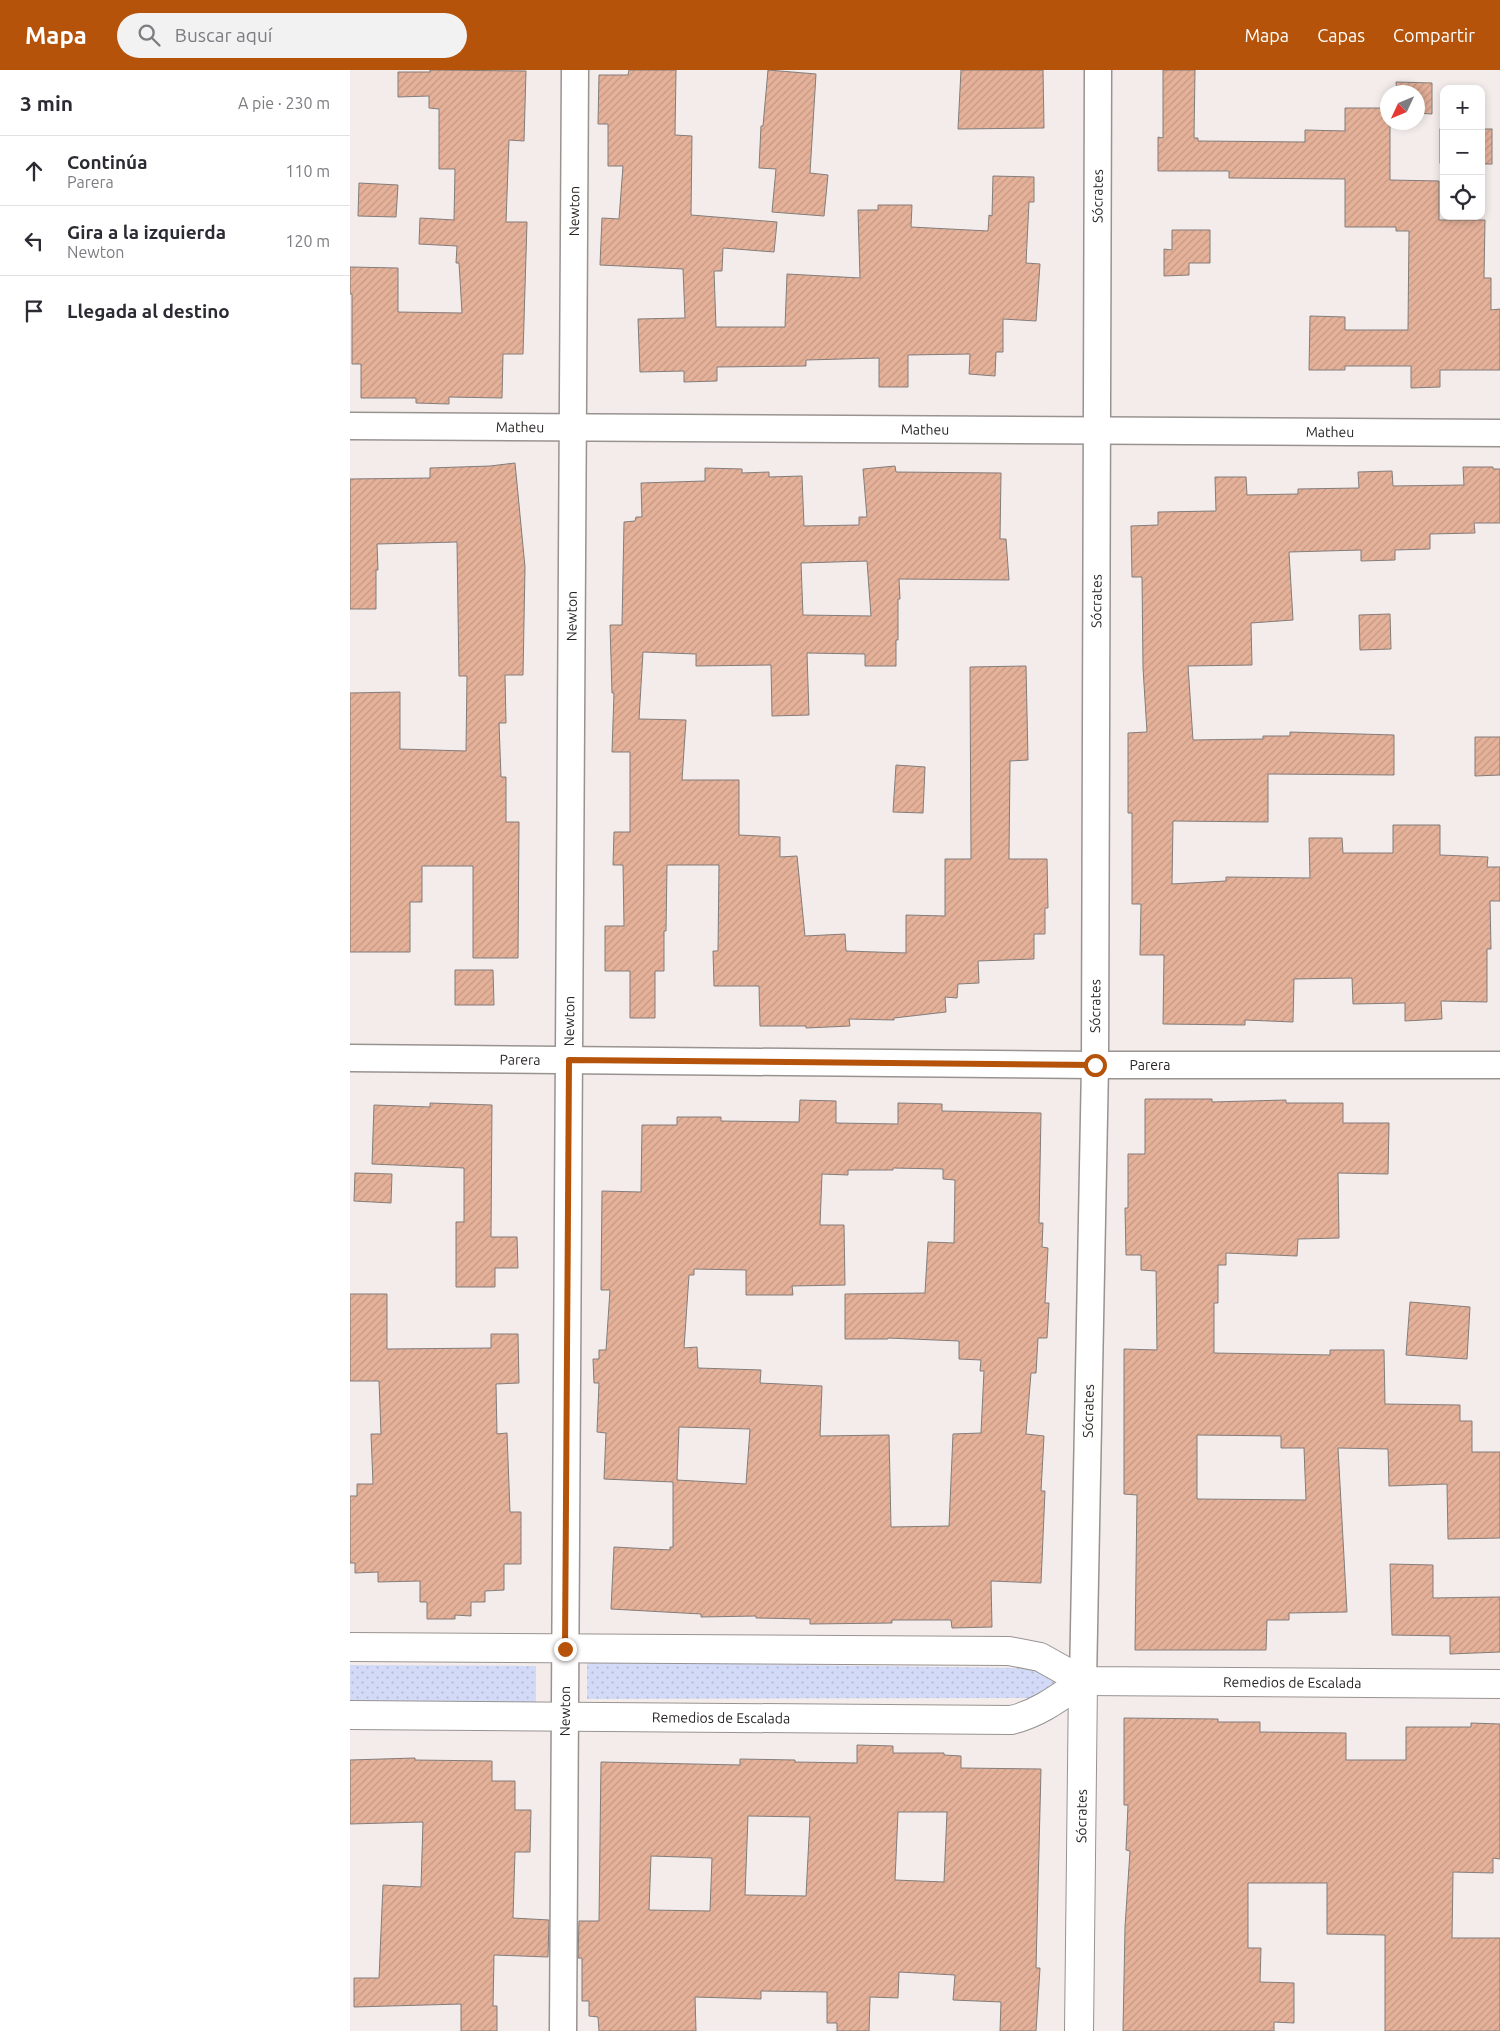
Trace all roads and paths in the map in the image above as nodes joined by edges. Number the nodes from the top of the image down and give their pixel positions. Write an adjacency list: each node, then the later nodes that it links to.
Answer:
1 (575, 70): 4 (street, Newton)
2 (1098, 70): 5 (street, Sócrates)
3 (350, 426): 4 (street, Matheu)
4 (573, 428): 5 (street, Matheu); 8 (street, Newton)
5 (1097, 431): 6 (street, Matheu); 9 (street, Sócrates)
6 (1500, 434)
7 (350, 1058): 8 (street, Parera)
8 (569, 1060): 9 (street, Parera); 12 (street, Newton)
9 (1095, 1065): 10 (street, Parera); 13 (street, Sócrates)
10 (1500, 1065)
11 (350, 1647): 12 (main road, Remedios de Escalada)
12 (565, 1649): 13 (main road, Remedios de Escalada); 16 (street, Newton)
13 (1083, 1681): 14 (main road, Remedios de Escalada); 16 (main road, Remedios de Escalada); 18 (main road, Sócrates)
14 (1500, 1684)
15 (350, 1715): 16 (main road, Remedios de Escalada)
16 (565, 1717): 17 (street, Newton)
17 (563, 2031)
18 (1079, 2031)

